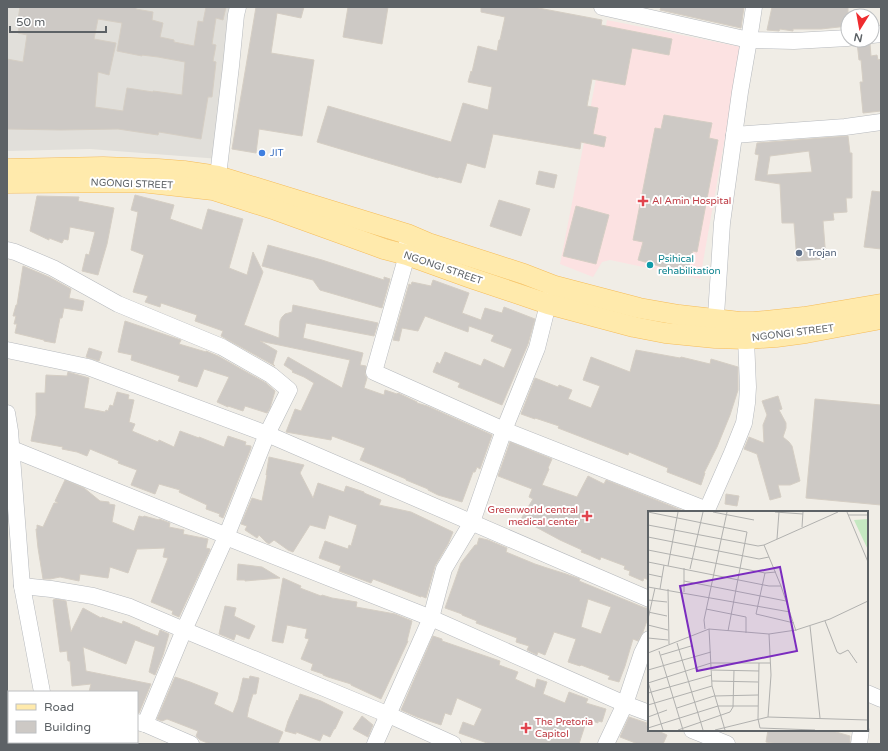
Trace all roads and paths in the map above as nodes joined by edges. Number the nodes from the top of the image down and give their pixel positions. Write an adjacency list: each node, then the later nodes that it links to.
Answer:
1 (238, 7): 10 (street)
2 (602, 7): 5 (street)
3 (754, 7): 5 (street)
4 (840, 38): 5 (street)
5 (749, 40): 7 (street)
6 (881, 122): 7 (street)
7 (734, 135): 17 (street)
8 (7, 169): 10 (main road, NGONGI STREET)
9 (7, 183): 10 (main road, NGONGI STREET)
10 (216, 183): 11 (main road, NGONGI STREET); 13 (main road, NGONGI STREET)
11 (407, 234): 13 (street); 14 (main road, NGONGI STREET)
12 (7, 250): 22 (street)
13 (407, 255): 14 (main road, NGONGI STREET); 21 (street)
14 (552, 295): 17 (main road, NGONGI STREET); 21 (street)
15 (881, 304): 17 (main road, NGONGI STREET)
16 (881, 319): 18 (main road, NGONGI STREET)
17 (715, 329): 18 (main road, NGONGI STREET)
18 (746, 339): 24 (street)
19 (7, 350): 22 (street)
20 (7, 413): 23 (street)
21 (504, 430): 24 (street); 25 (street)
22 (267, 434): 25 (street); 26 (street)
23 (12, 449): 26 (street); 27 (street)
24 (707, 511)
25 (472, 522): 28 (street); 29 (street)
26 (226, 537): 29 (street); 30 (street)
27 (22, 586): 30 (street); 32 (street)
28 (648, 599)
29 (431, 618): 35 (street); 37 (street)
30 (184, 630): 37 (street); 38 (street)
31 (648, 641): 35 (street)
32 (42, 691)
33 (868, 693): 34 (street)
34 (881, 699)
35 (625, 704): 36 (street); 44 (street)
36 (648, 713)
37 (388, 714): 42 (street); 43 (street)
38 (141, 723): 41 (street)
39 (694, 731): 45 (street)
40 (861, 731): 46 (street)
41 (191, 744)
42 (375, 744)
43 (454, 744)
44 (606, 744)
45 (727, 744)
46 (859, 744)

